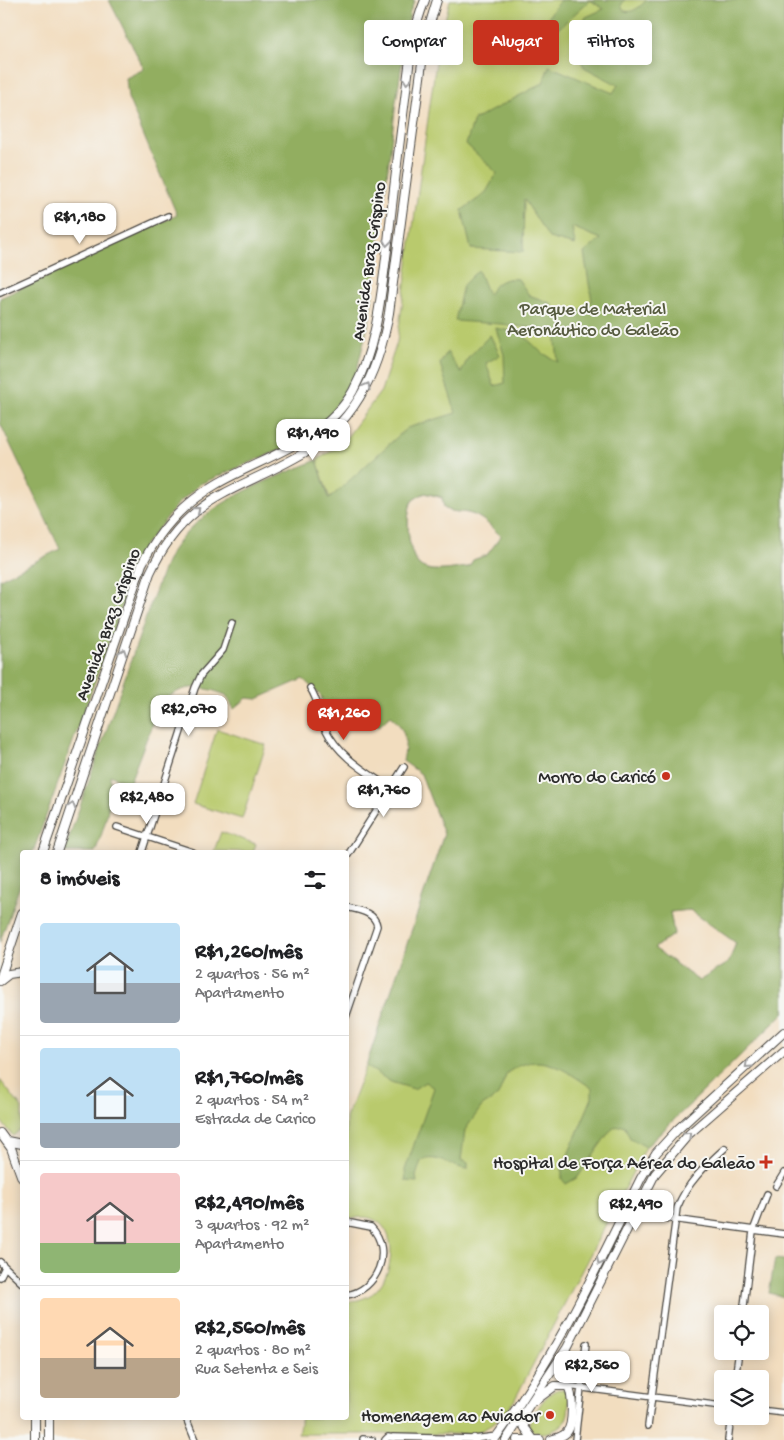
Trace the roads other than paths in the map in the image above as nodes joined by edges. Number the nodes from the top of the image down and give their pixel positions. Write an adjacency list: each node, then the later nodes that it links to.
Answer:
1 (425, 0): 11 (main road, Avenida Braz Crispino, one-way to 11)
2 (437, 0): 12 (main road, Avenida Braz Crispino, one-way to 2)
3 (168, 216): 4 (street)
4 (0, 293)
5 (232, 623): 10 (street)
6 (310, 688): 8 (street)
7 (404, 768): 8 (street)
8 (390, 788): 15 (street)
9 (116, 826): 10 (street)
10 (148, 836): 13 (street); 14 (street)
11 (44, 850)
12 (58, 850)
13 (143, 850)
14 (187, 850)
15 (349, 853)
16 (349, 907): 20 (street)
17 (20, 919): 19 (main road)
18 (20, 972): 19 (main road)
19 (0, 980)
20 (349, 1008)
21 (784, 1032): 58 (main road, one-way to 58)
22 (784, 1052): 47 (main road, one-way to 22)
23 (0, 1133): 24 (main road)
24 (3, 1140): 25 (main road); 28 (main road)
25 (20, 1144)
26 (726, 1148): 32 (street)
27 (784, 1173): 29 (street)
28 (20, 1174)
29 (776, 1186)
30 (767, 1194): 34 (street)
31 (650, 1216): 32 (street)
32 (676, 1221): 34 (street); 46 (street)
33 (349, 1223): 40 (street)
34 (753, 1231): 35 (street); 41 (street)
35 (784, 1234)
36 (0, 1262): 37 (street)
37 (5, 1267): 38 (street); 39 (street)
38 (0, 1277)
39 (20, 1280)
40 (349, 1294)
41 (744, 1305)
42 (586, 1344): 44 (street)
43 (568, 1386): 44 (street); 45 (main road); 47 (main road)
44 (582, 1388): 45 (street); 46 (street); 72 (street)
45 (572, 1394): 71 (main road)
46 (652, 1397): 48 (street); 56 (street)
47 (532, 1403): 51 (main road)
48 (714, 1405)
49 (769, 1411): 50 (street)
50 (784, 1413)
51 (521, 1418): 57 (main road); 62 (main road)
52 (35, 1420): 63 (main road)
53 (49, 1420): 64 (main road)
54 (187, 1420): 65 (street)
55 (730, 1425): 73 (street)
56 (648, 1426)
57 (512, 1431): 58 (main road); 69 (main road)
58 (496, 1438): 61 (street)
59 (363, 1439): 66 (street)
60 (394, 1439): 67 (street); 68 (street)
61 (475, 1439): 68 (street)
62 (536, 1439): 70 (main road)
63 (35, 1440)
64 (49, 1440)
65 (196, 1440)
66 (372, 1440)
67 (385, 1440)
68 (406, 1440)
69 (506, 1440)
70 (517, 1440)
71 (551, 1440)
72 (575, 1440)
73 (728, 1440)

